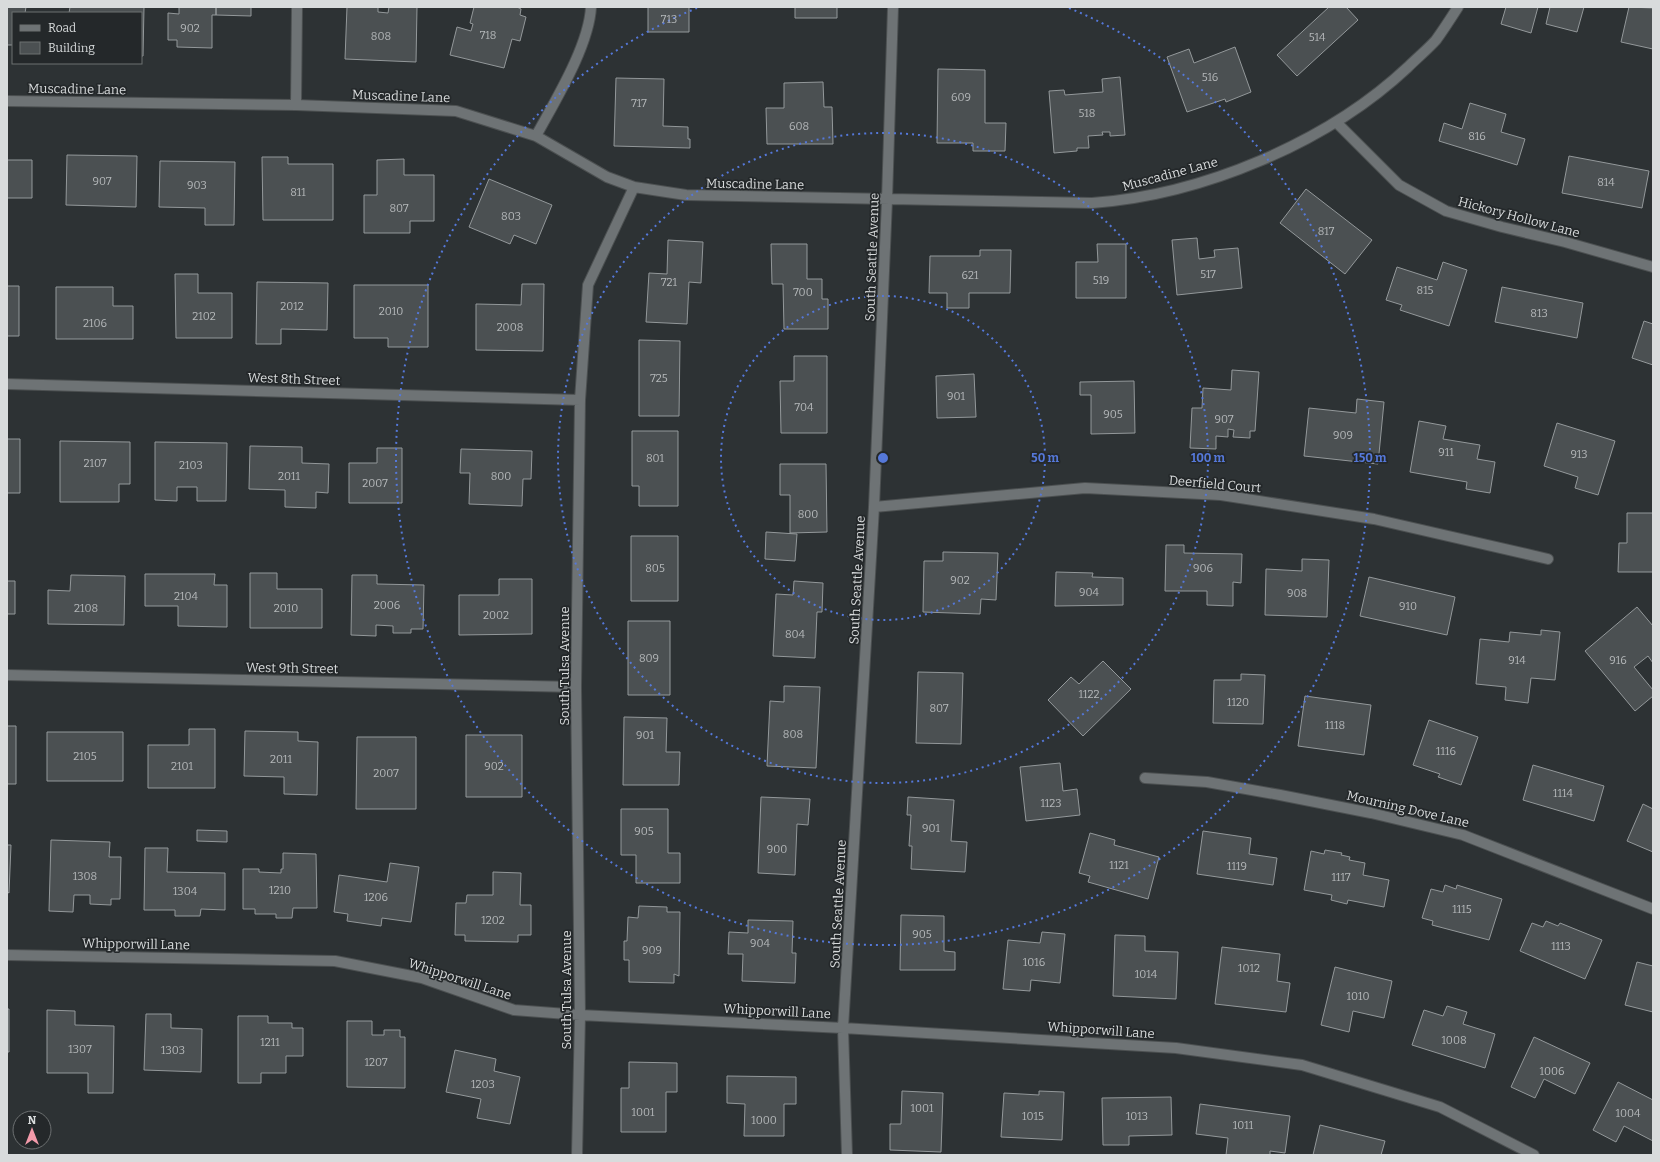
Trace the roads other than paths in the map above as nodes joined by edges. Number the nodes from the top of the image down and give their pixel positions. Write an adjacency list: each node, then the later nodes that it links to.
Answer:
1 (298, 7): 6 (street)
2 (591, 7): 8 (street)
3 (893, 7): 10 (street, South Seattle Avenue)
4 (1458, 7): 7 (street, Muscadine Lane)
5 (7, 101): 6 (street, Muscadine Lane)
6 (296, 106): 8 (street, Muscadine Lane)
7 (1336, 122): 10 (street, Muscadine Lane); 11 (street, Hickory Hollow Lane)
8 (536, 136): 9 (street, Muscadine Lane)
9 (634, 187): 10 (street, Muscadine Lane); 13 (street, South Tulsa Avenue)
10 (888, 200): 14 (street, South Seattle Avenue)
11 (1653, 267)
12 (7, 384): 13 (street, West 8th Street)
13 (580, 400): 17 (street, South Tulsa Avenue)
14 (874, 507): 15 (street, Deerfield Court); 22 (street, South Seattle Avenue)
15 (1548, 560)
16 (7, 675): 17 (street, West 9th Street)
17 (576, 687): 21 (street, South Tulsa Avenue)
18 (1145, 778): 19 (street, Mourning Dove Lane)
19 (1653, 909)
20 (7, 955): 21 (street, Whipporwill Lane)
21 (580, 1015): 22 (street, Whipporwill Lane); 23 (street, South Tulsa Avenue)
22 (844, 1028): 24 (street, South Seattle Avenue); 25 (street, Whipporwill Lane)
23 (577, 1155)
24 (847, 1155)
25 (1534, 1155)

